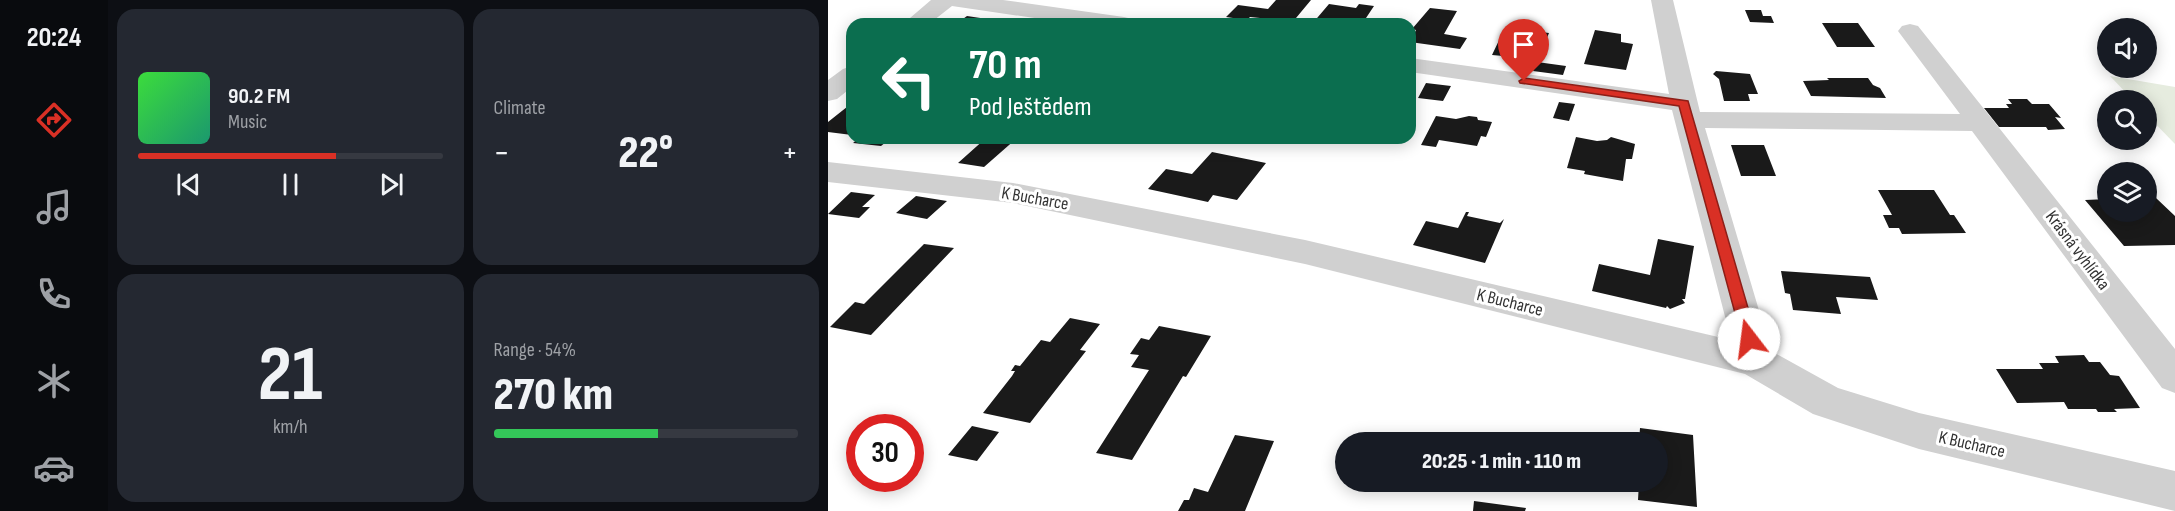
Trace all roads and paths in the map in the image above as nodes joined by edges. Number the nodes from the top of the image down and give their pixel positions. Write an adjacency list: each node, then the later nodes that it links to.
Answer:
1 (945, 0): 4 (street)
2 (955, 0): 5 (street)
3 (1662, 0): 10 (street)
4 (922, 18)
5 (1082, 18)
6 (1910, 31): 11 (street, Krásná vyhlídka)
7 (1416, 66): 10 (street)
8 (846, 79): 9 (street)
9 (828, 93)
10 (1686, 112): 11 (street); 13 (street)
11 (1981, 123): 14 (street, Krásná vyhlídka)
12 (828, 172): 13 (street, K Bucharce)
13 (1755, 361): 15 (street, K Bucharce)
14 (2175, 377)
15 (2175, 491)

